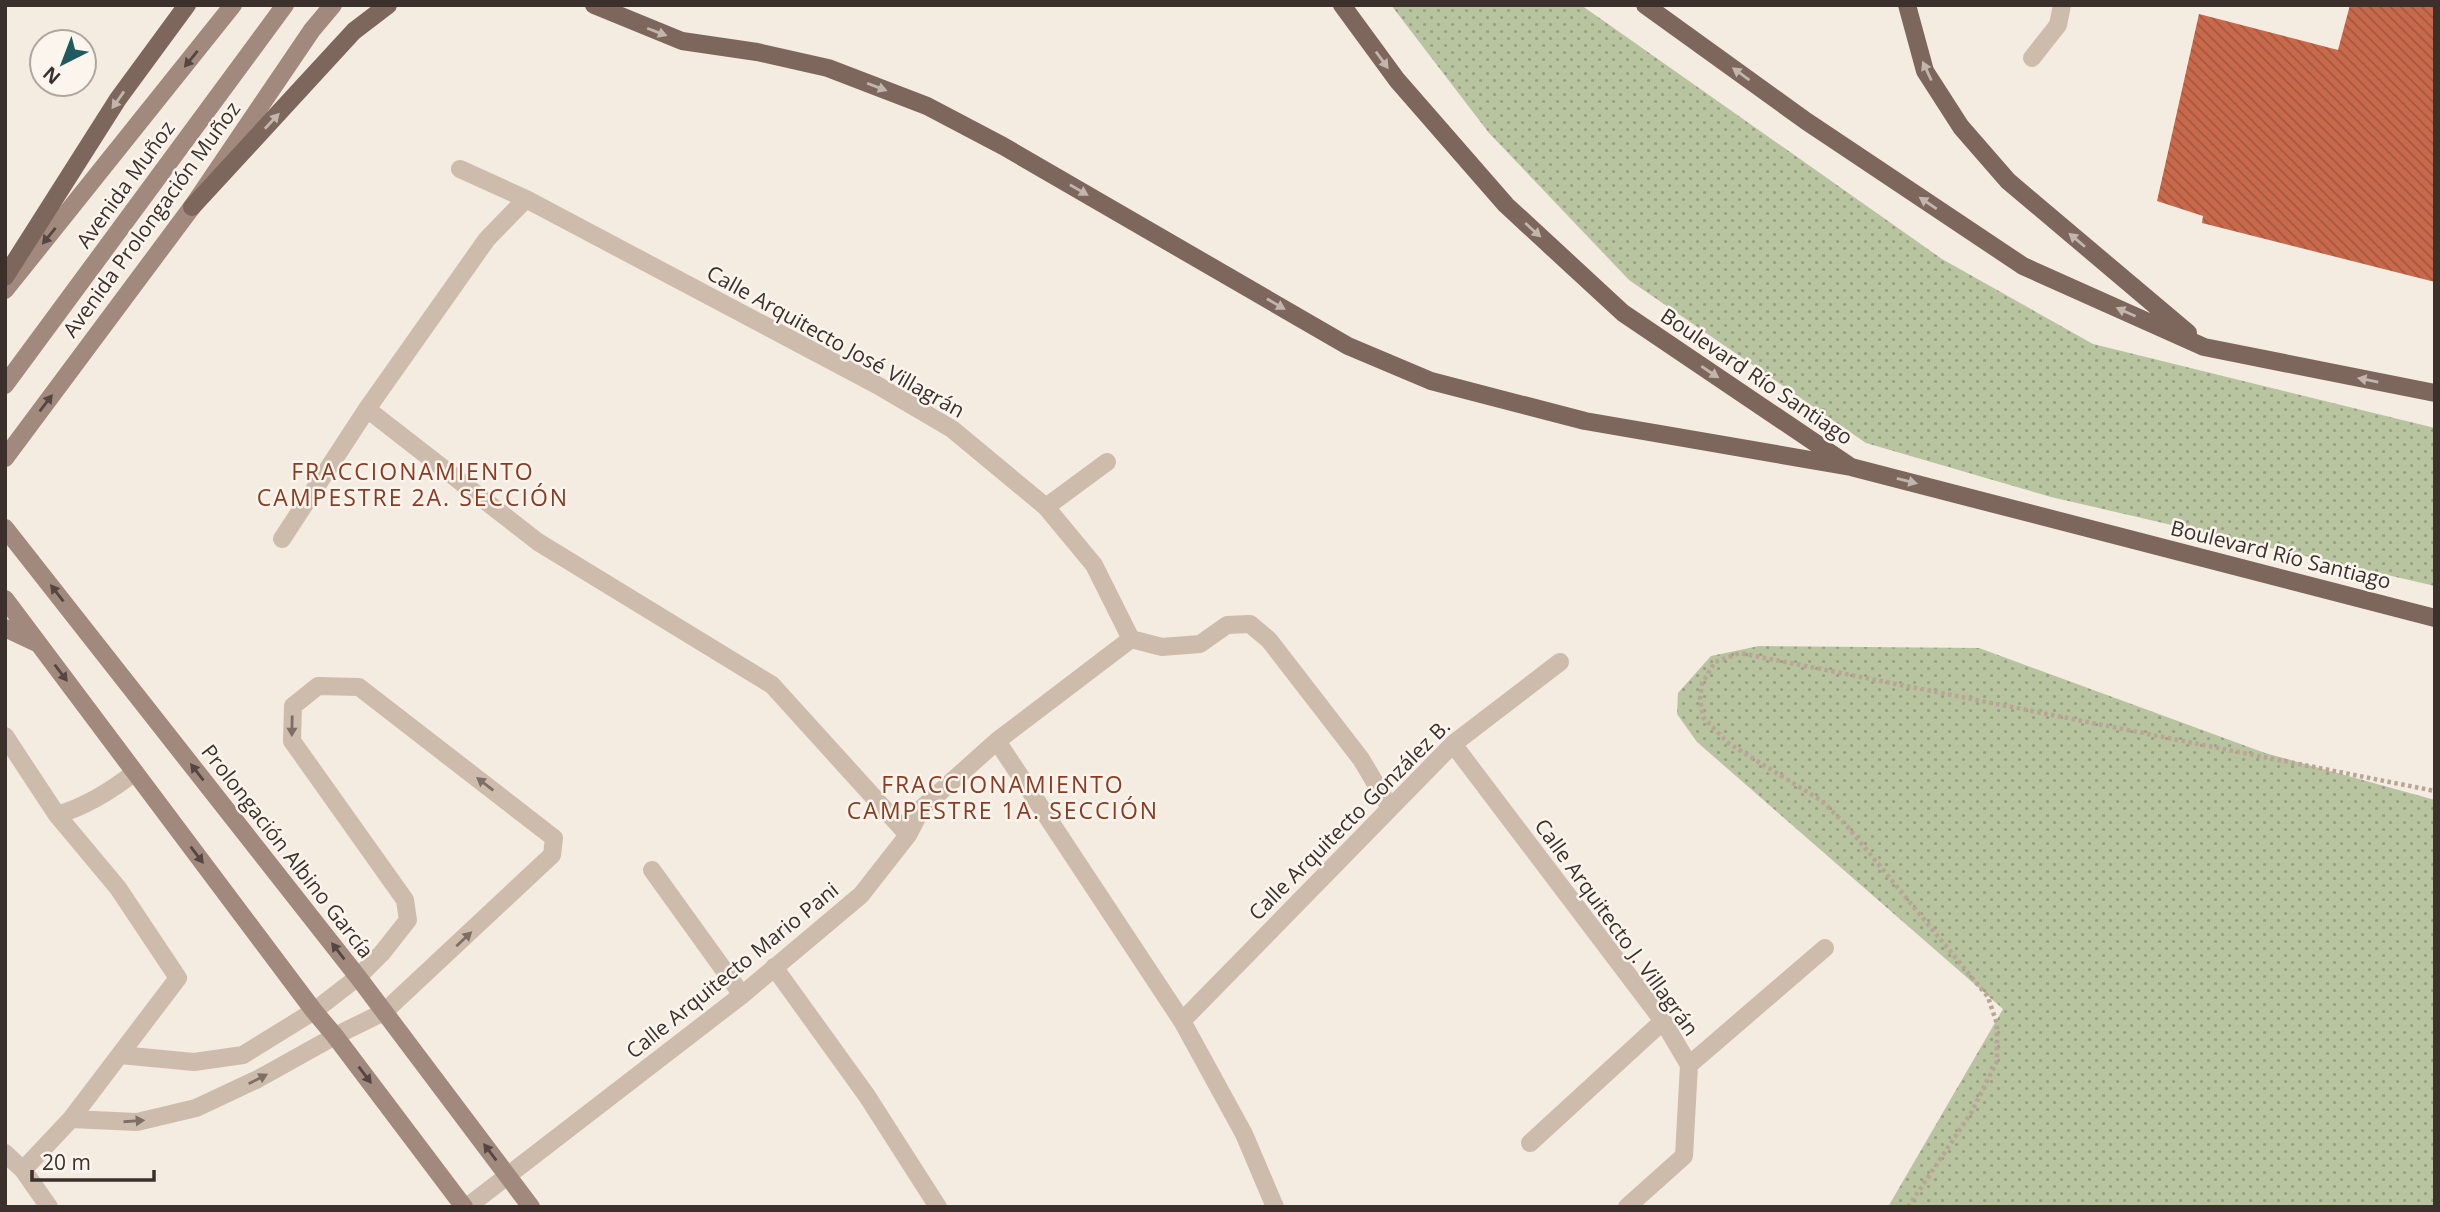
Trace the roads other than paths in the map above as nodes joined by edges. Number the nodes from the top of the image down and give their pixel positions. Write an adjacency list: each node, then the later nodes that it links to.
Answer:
1 (187, 5): 15 (main road, one-way to 15)
2 (233, 5): 16 (main road, one-way to 16)
3 (332, 5): 14 (main road, Avenida Prolongación Muñoz)
4 (388, 5): 14 (main road, one-way to 4)
5 (594, 5): 23 (main road, one-way to 23)
6 (1342, 5): 23 (main road, Boulevard Río Santiago, one-way to 23)
7 (1645, 5): 17 (main road, one-way to 7)
8 (1907, 5): 17 (main road, one-way to 8)
9 (2063, 5): 11 (street)
10 (284, 7): 18 (main road, Avenida Muñoz)
11 (2032, 58)
12 (460, 169): 13 (street, Calle Arquitecto José Villagrán)
13 (526, 199): 20 (street); 24 (street, Calle Arquitecto José Villagrán)
14 (192, 207): 21 (main road, Avenida Prolongación Muñoz, one-way to 14)
15 (5, 277)
16 (5, 290)
17 (2204, 347): 19 (main road, one-way to 17)
18 (5, 386)
19 (2435, 393)
20 (367, 409): 26 (street); 39 (street)
21 (5, 458)
22 (1107, 462): 24 (street)
23 (1851, 467): 28 (main road, Boulevard Río Santiago, one-way to 28)
24 (1046, 507): 30 (street, Calle Arquitecto José Villagrán)
25 (5, 528): 43 (main road, Prolongación Albino García, one-way to 25)
26 (282, 539)
27 (5, 599): 31 (main road)
28 (2435, 618)
29 (5, 628): 31 (main road)
30 (1131, 639): 34 (street); 37 (street)
31 (39, 644): 36 (main road, one-way to 36)
32 (1560, 662): 35 (street, Calle Arquitecto González B.)
33 (5, 736): 38 (street)
34 (997, 741): 39 (street, Calle Arquitecto Mario Pani); 47 (street)
35 (1452, 744): 37 (street, Calle Arquitecto González B.); 48 (street, Calle Arquitecto J. Villagrán)
36 (135, 772): 38 (street); 45 (main road, one-way to 45)
37 (1390, 808): 47 (street, Calle Arquitecto González B.)
38 (57, 815): 50 (street)
39 (908, 835): 42 (street, Calle Arquitecto Mario Pani)
40 (652, 870): 44 (street)
41 (1825, 948): 51 (street)
42 (774, 967): 44 (street, Calle Arquitecto Mario Pani); 60 (street)
43 (358, 977): 45 (street); 46 (main road, Prolongación Albino García); 46 (street, one-way to 43)
44 (742, 995): 56 (street, Calle Arquitecto Mario Pani)
45 (314, 1011): 49 (main road); 50 (street)
46 (384, 1012): 49 (street); 56 (main road, Prolongación Albino García, one-way to 46)
47 (1182, 1021): 61 (street)
48 (1663, 1021): 51 (street, Calle Arquitecto J. Villagrán); 53 (street)
49 (335, 1036): 52 (street, one-way to 49); 58 (main road, one-way to 58)
50 (120, 1055): 52 (street)
51 (1689, 1065): 62 (street, Calle Arquitecto J. Villagrán)
52 (71, 1119): 55 (street)
53 (1530, 1143)
54 (5, 1153): 55 (street)
55 (23, 1170): 57 (street)
56 (508, 1177): 58 (street, Calle Arquitecto Mario Pani); 59 (main road, Prolongación Albino García)
57 (49, 1207)
58 (466, 1207)
59 (531, 1207)
60 (938, 1207)
61 (1275, 1207)
62 (1628, 1207)

